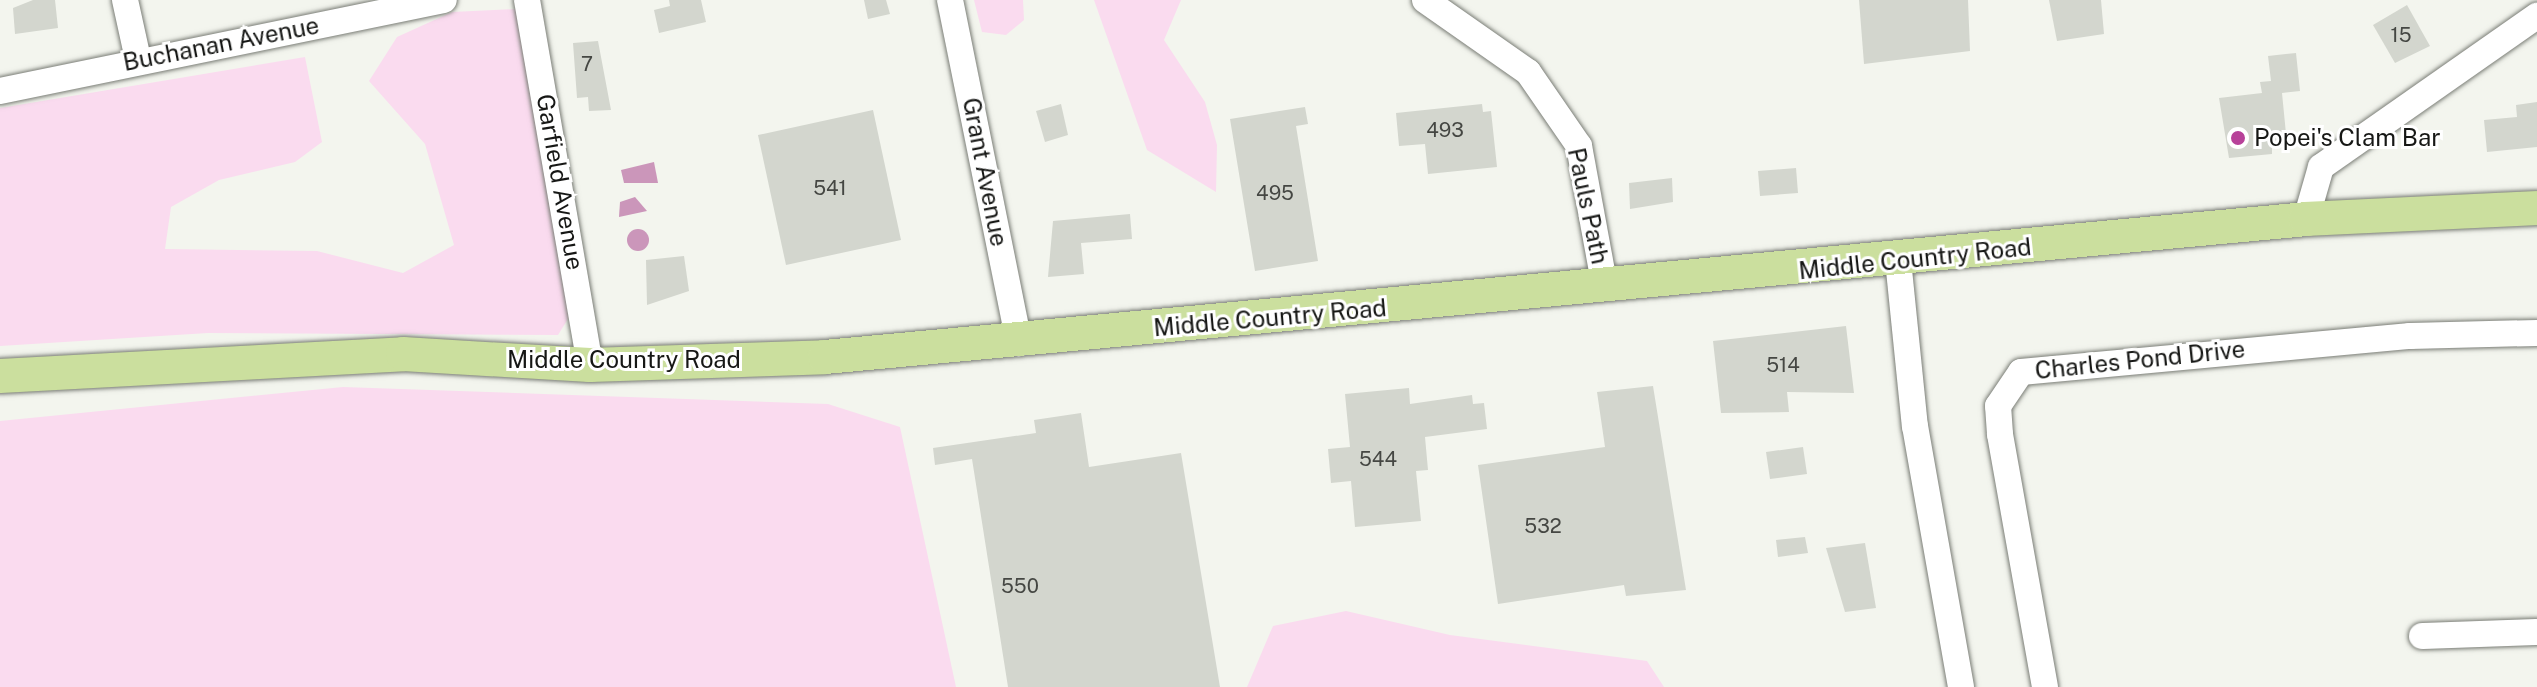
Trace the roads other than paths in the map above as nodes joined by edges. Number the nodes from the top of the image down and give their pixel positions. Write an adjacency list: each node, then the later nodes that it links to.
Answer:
1 (125, 0): 7 (street)
2 (444, 0): 7 (street, Buchanan Avenue)
3 (527, 0): 15 (street, Garfield Avenue)
4 (950, 0): 14 (street, Grant Avenue)
5 (1425, 0): 12 (street, Pauls Path)
6 (2537, 16): 10 (street)
7 (138, 59): 8 (street, Buchanan Avenue)
8 (0, 91)
9 (2537, 208): 10 (main road, Middle Country Road)
10 (2306, 219): 11 (main road, Middle Country Road)
11 (1898, 260): 12 (main road, Middle Country Road); 19 (street)
12 (1605, 288): 14 (main road, Middle Country Road)
13 (2537, 333): 20 (street, Charles Pond Drive)
14 (1019, 343): 15 (main road, Middle Country Road)
15 (590, 365): 16 (main road, Middle Country Road)
16 (0, 376)
17 (2537, 632): 18 (street)
18 (2422, 636)
19 (1961, 687)
20 (2045, 687)

